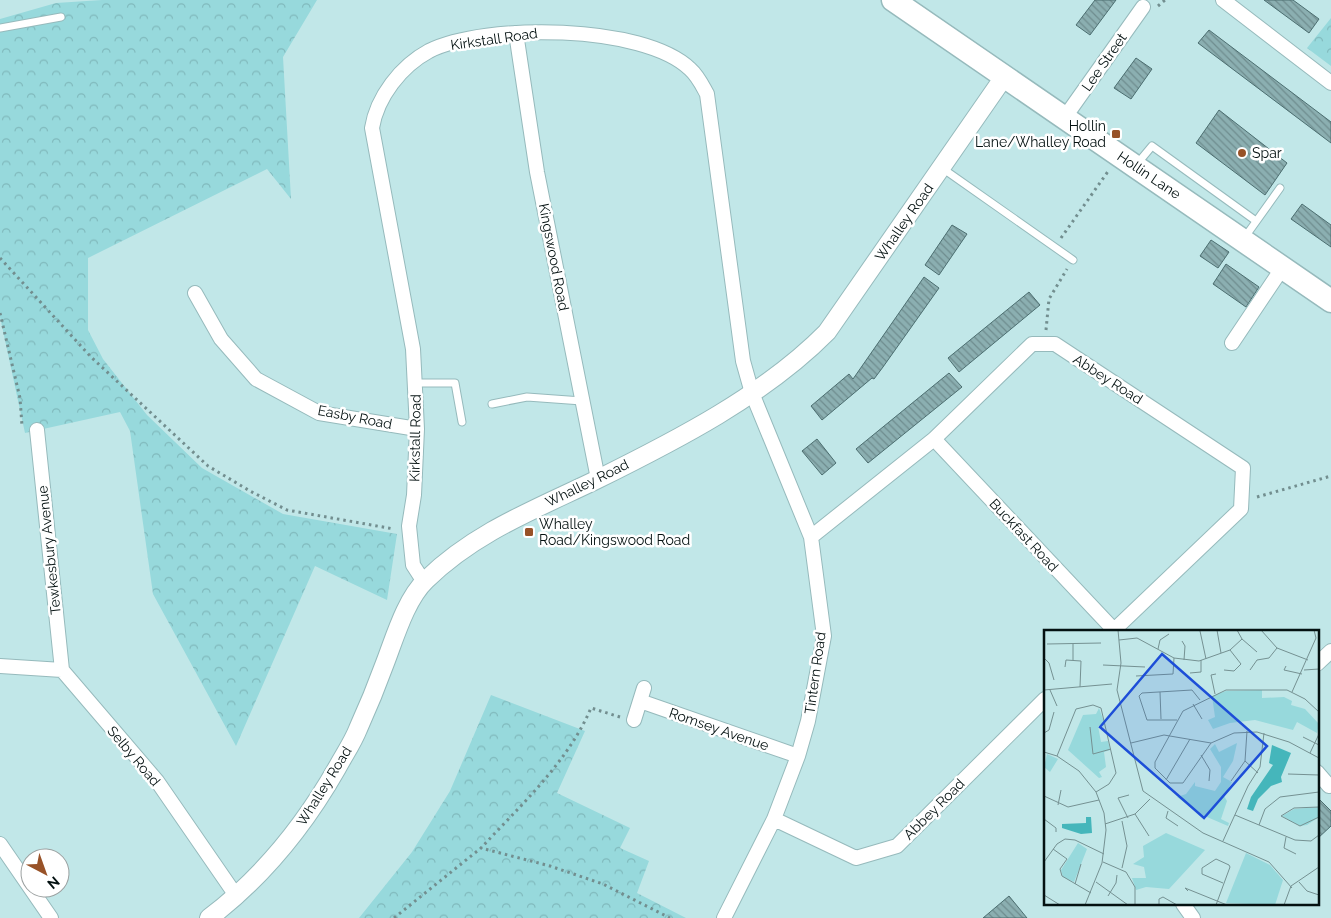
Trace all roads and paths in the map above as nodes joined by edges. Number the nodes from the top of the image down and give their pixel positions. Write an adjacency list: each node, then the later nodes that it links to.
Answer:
1 (893, 0): 7 (main road, Hollin Lane)
2 (1223, 0): 8 (street)
3 (1143, 6): 9 (street, Lee Street)
4 (62, 17): 5 (lane)
5 (0, 28)
6 (516, 33): 24 (street, Kirkstall Road); 25 (street, Kirkstall Road); 26 (street, Kingswood Road)
7 (1004, 77): 9 (main road, Hollin Lane); 11 (street, Whalley Road)
8 (1331, 83)
9 (1065, 117): 10 (main road, Hollin Lane)
10 (1128, 160): 13 (lane); 14 (main road, Hollin Lane); 15 (path)
11 (942, 168): 15 (lane); 25 (street, Whalley Road)
12 (1280, 188): 13 (lane)
13 (1256, 221): 14 (lane)
14 (1243, 240): 18 (main road, Hollin Lane)
15 (1054, 247): 17 (lane)
16 (0, 258): 35 (path)
17 (1073, 260): 23 (path)
18 (1283, 267): 20 (main road, Hollin Lane); 22 (street)
19 (195, 293): 29 (street, Easby Road)
20 (1331, 301)
21 (0, 313): 30 (path)
22 (1232, 343)
23 (1044, 344): 31 (street); 34 (street, Abbey Road)
24 (416, 383): 28 (lane); 29 (street, Kirkstall Road)
25 (752, 393): 33 (street, Whalley Road); 36 (street, Tintern Road)
26 (582, 401): 27 (lane); 33 (street, Kingswood Road)
27 (492, 404)
28 (462, 422)
29 (417, 429): 35 (street, Kirkstall Road)
30 (37, 430): 43 (street, Tewkesbury Avenue)
31 (934, 439): 36 (street); 38 (street, Buckfast Road)
32 (1331, 476): 34 (path)
33 (598, 479): 37 (street, Whalley Road)
34 (1242, 502): 39 (street)
35 (409, 531): 37 (street, Kirkstall Road)
36 (811, 537): 46 (street, Tintern Road)
37 (424, 582): 52 (street, Whalley Road)
38 (1112, 630)
39 (1114, 630)
40 (1331, 651): 41 (street)
41 (1318, 663)
42 (0, 666): 43 (street)
43 (62, 670): 52 (street, Selby Road)
44 (1044, 700): 49 (street, Abbey Road)
45 (634, 720): 46 (street, Romsey Avenue); 51 (path)
46 (798, 756): 49 (street, Tintern Road)
47 (1318, 773): 48 (street)
48 (1329, 786)
49 (774, 819): 58 (street, Tintern Road)
50 (0, 844): 54 (street)
51 (481, 848): 56 (path); 57 (path)
52 (237, 897): 55 (street, Whalley Road)
53 (1184, 906): 59 (street)
54 (51, 918)
55 (209, 918)
56 (394, 918)
57 (670, 918)
58 (724, 918)
59 (1193, 918)

